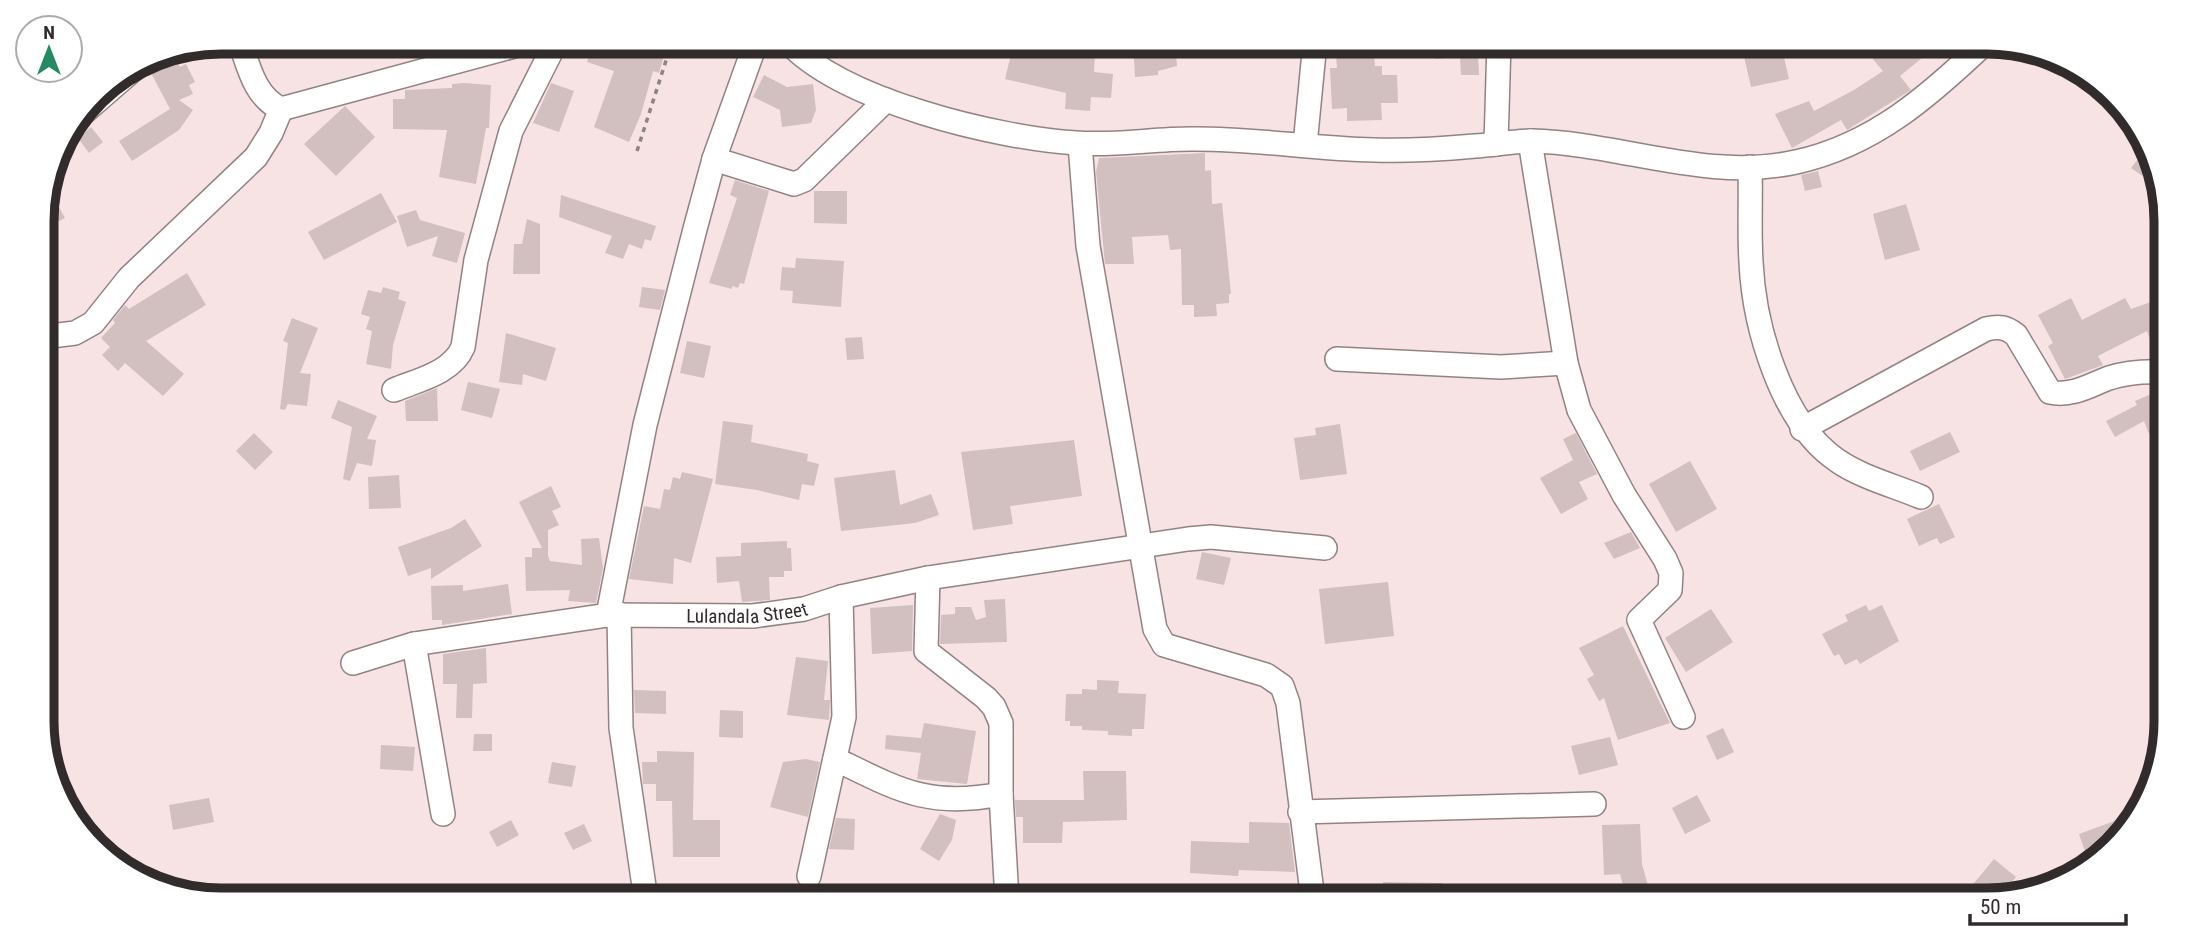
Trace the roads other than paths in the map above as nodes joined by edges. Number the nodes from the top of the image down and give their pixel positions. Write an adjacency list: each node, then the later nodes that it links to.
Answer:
1 (244, 54): 10 (street)
2 (485, 54): 10 (street)
3 (550, 54): 21 (street)
4 (753, 54): 15 (street)
5 (803, 54): 9 (street)
6 (1314, 54): 14 (street)
7 (1499, 54): 13 (street)
8 (1973, 54): 16 (street)
9 (886, 100): 12 (street); 15 (street)
10 (281, 109): 17 (street)
11 (1530, 141): 13 (street); 16 (street); 19 (street)
12 (1080, 144): 14 (street); 24 (street)
13 (1496, 144): 14 (street)
14 (1305, 145)
15 (714, 159): 28 (street)
16 (1750, 167): 22 (street)
17 (55, 336)
18 (1337, 359): 19 (street)
19 (1566, 363): 31 (street)
20 (2154, 371): 22 (street)
21 (394, 390)
22 (1802, 429): 23 (street)
23 (1921, 497)
24 (1139, 548): 25 (street, Lulandala Street); 26 (street, Lulandala Street); 35 (street)
25 (1325, 548)
26 (928, 578): 27 (street, Lulandala Street); 33 (street)
27 (841, 597): 28 (street, Lulandala Street); 32 (street)
28 (614, 614): 29 (street, Lulandala Street); 39 (street)
29 (414, 644): 30 (street, Lulandala Street); 36 (street)
30 (353, 663)
31 (1683, 717)
32 (835, 759): 33 (street); 37 (street)
33 (1001, 794): 40 (street)
34 (1594, 804): 35 (street)
35 (1300, 812): 38 (street)
36 (443, 814)
37 (809, 876)
38 (1311, 887)
39 (644, 888)
40 (1006, 888)

